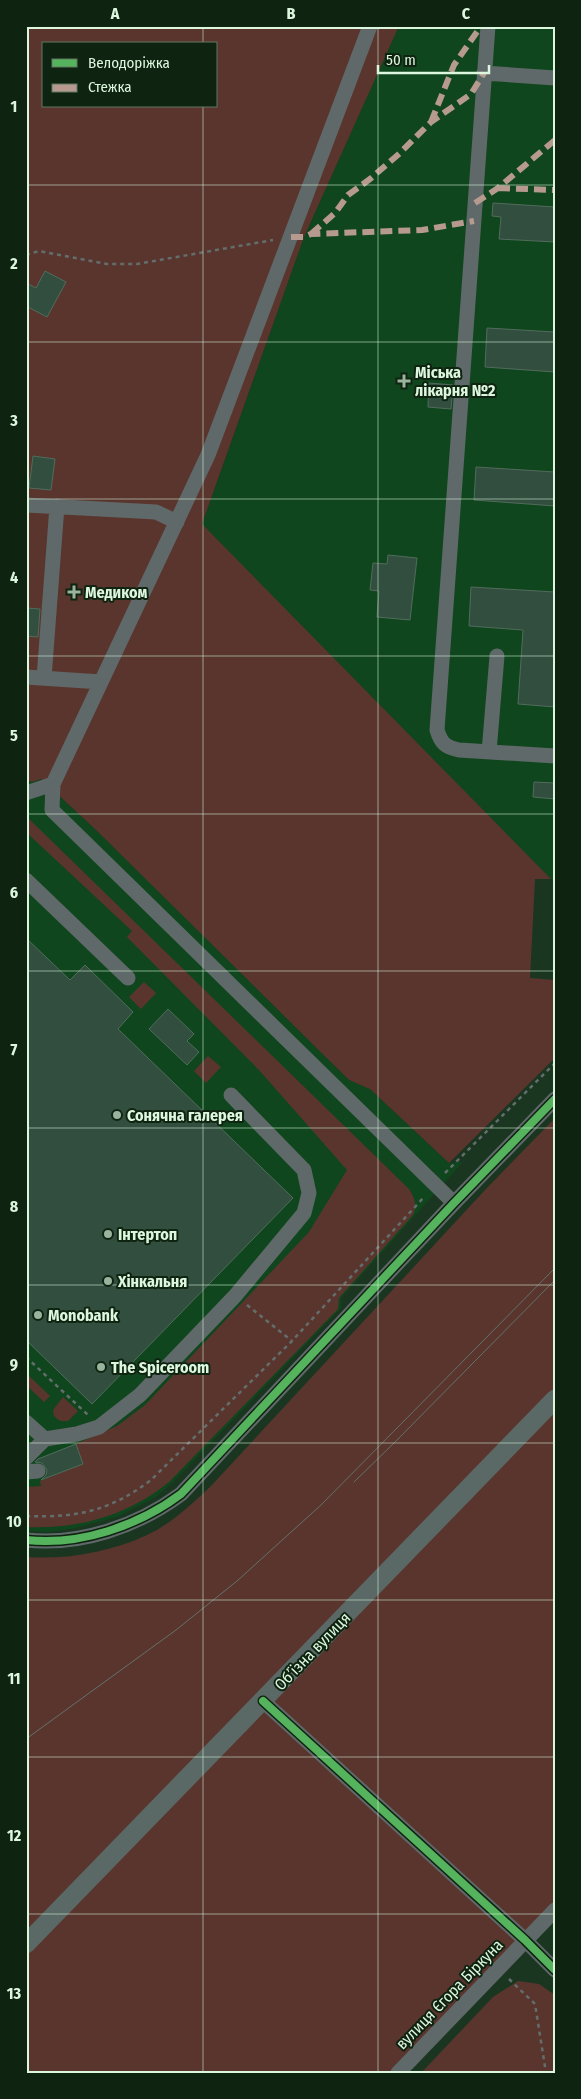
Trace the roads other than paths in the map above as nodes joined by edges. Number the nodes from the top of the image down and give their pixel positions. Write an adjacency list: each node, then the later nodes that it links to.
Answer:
1 (370, 26): 7 (street)
2 (488, 26): 3 (street)
3 (484, 72): 4 (street); 12 (street)
4 (555, 78)
5 (26, 504): 6 (street)
6 (57, 506): 7 (street); 10 (street)
7 (177, 522): 11 (street)
8 (496, 656): 12 (street)
9 (26, 677): 10 (street)
10 (44, 678): 11 (street)
11 (102, 682): 14 (street)
12 (489, 752): 13 (street)
13 (555, 756)
14 (53, 784): 15 (street); 20 (street)
15 (26, 793)
16 (26, 880): 17 (street)
17 (128, 978)
18 (231, 1095): 23 (street)
19 (555, 1099): 20 (street)
20 (454, 1203): 25 (street)
21 (555, 1399): 26 (main road, Обʼїзна вулиця)
22 (26, 1422): 23 (street)
23 (45, 1439): 24 (street)
24 (26, 1458)
25 (26, 1540)
26 (264, 1701): 28 (street); 29 (main road, Обʼїзна вулиця)
27 (555, 1910): 28 (street, вулиця Єгора Біркуна)
28 (525, 1940): 30 (street); 31 (street, вулиця Єгора Біркуна)
29 (26, 1944)
30 (555, 1970)
31 (398, 2073)

